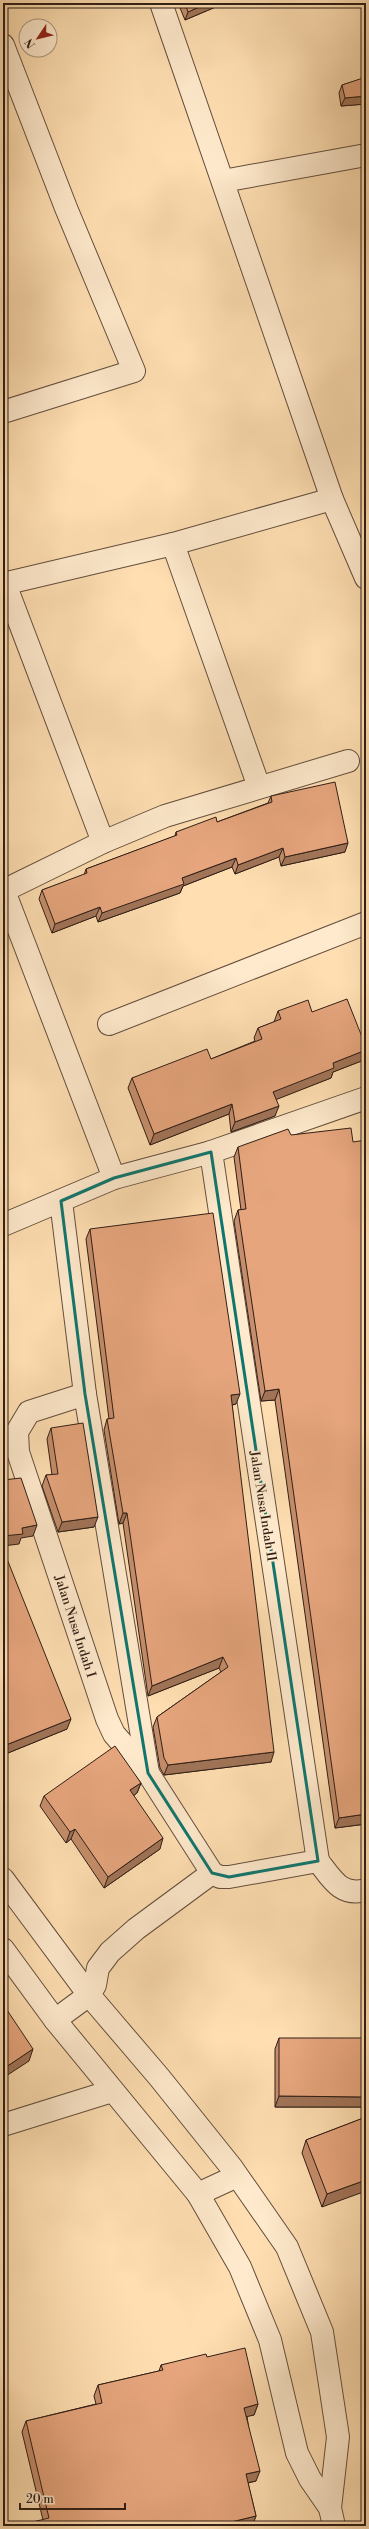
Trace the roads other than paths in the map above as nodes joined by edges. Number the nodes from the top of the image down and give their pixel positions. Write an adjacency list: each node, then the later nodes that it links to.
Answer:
1 (161, 3): 4 (street)
2 (3, 45): 5 (street)
3 (366, 155): 4 (street)
4 (223, 182): 6 (street)
5 (3, 412)
6 (332, 499): 7 (street); 8 (street)
7 (173, 544): 9 (street); 11 (street)
8 (366, 578)
9 (4, 584): 12 (street)
10 (348, 761): 11 (street)
11 (259, 787): 12 (street)
12 (103, 842): 13 (street)
13 (3, 891): 18 (street)
14 (366, 923): 15 (street)
15 (109, 1024)
16 (366, 1098): 17 (street)
17 (211, 1152): 18 (street); 23 (street, Jalan Nusa Indah II)
18 (114, 1178): 19 (street)
19 (61, 1201): 20 (street); 21 (street)
20 (3, 1225)
21 (85, 1394): 22 (street); 22 (street, Jalan Nusa Indah I)
22 (148, 1772): 24 (street, Jalan Nusa Indah I)
23 (318, 1861): 24 (street); 26 (street)
24 (212, 1873): 28 (street)
25 (3, 1879): 28 (street)
26 (366, 1890)
27 (3, 1949): 29 (street)
28 (89, 1995): 29 (street); 32 (street)
29 (55, 2020): 30 (street)
30 (112, 2090): 31 (street); 33 (street)
31 (3, 2125)
32 (237, 2176): 33 (street); 34 (street)
33 (198, 2194): 34 (street)
34 (332, 2517)

